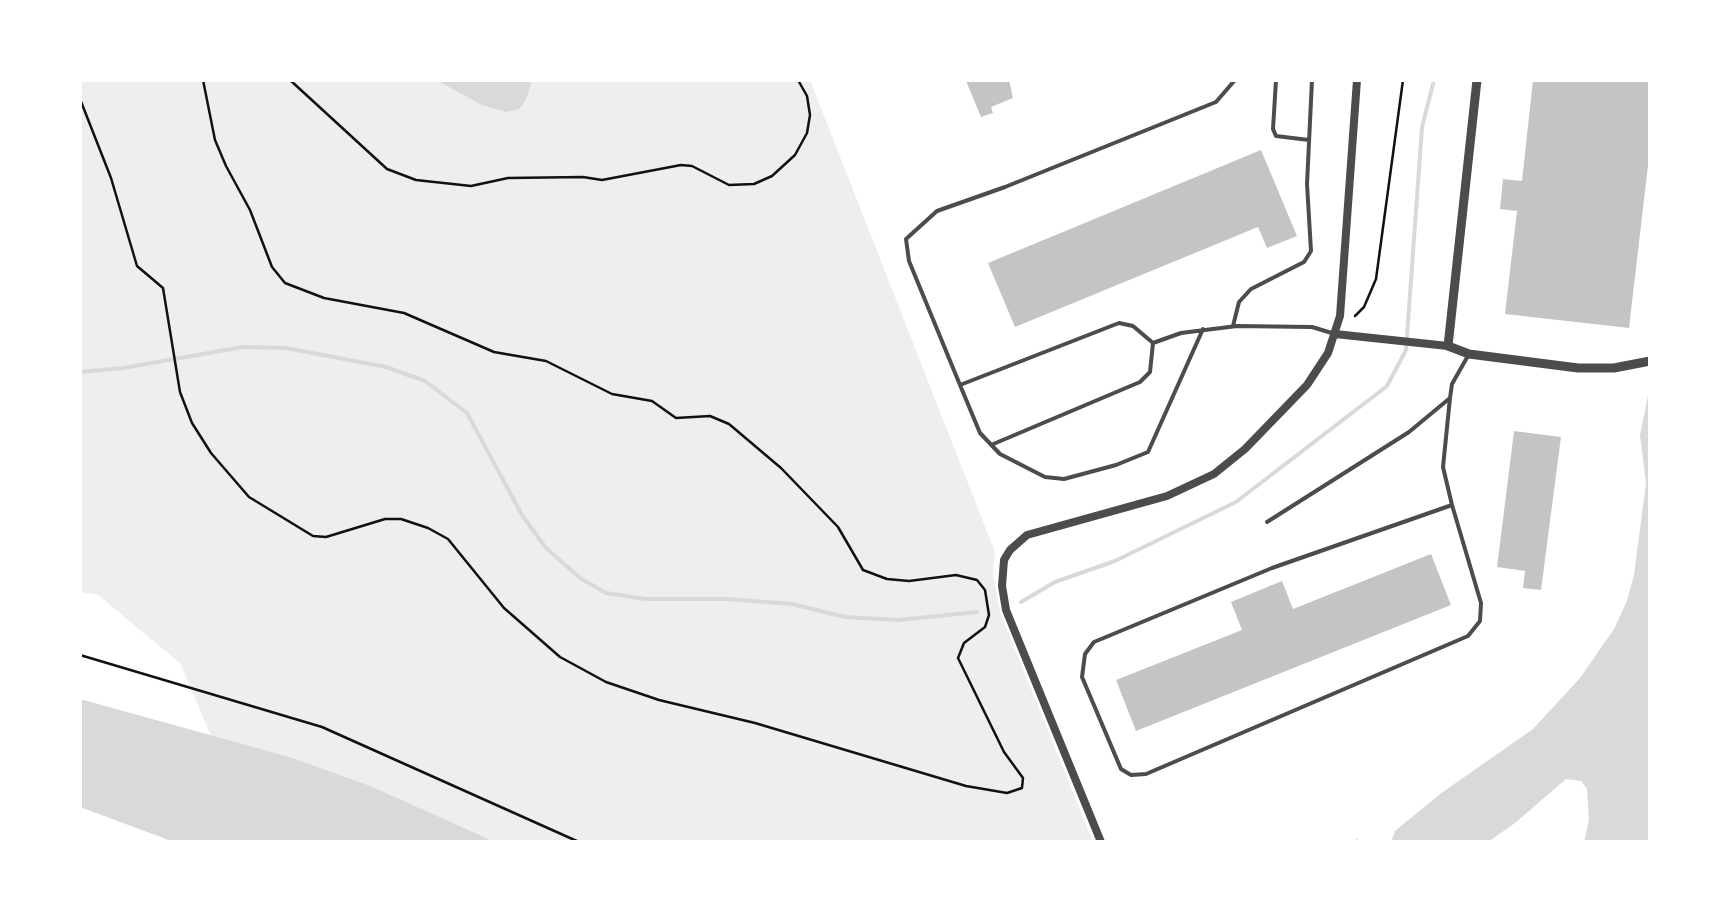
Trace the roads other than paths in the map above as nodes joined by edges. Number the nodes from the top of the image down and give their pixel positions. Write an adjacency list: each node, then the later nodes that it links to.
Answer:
1 (1235, 80): 14 (lane)
2 (1276, 80): 6 (lane)
3 (1312, 80): 6 (lane)
4 (1358, 80): 9 (street)
5 (1477, 80): 11 (street)
6 (1310, 140): 7 (lane)
7 (1233, 326): 8 (lane); 9 (lane)
8 (1203, 329): 10 (lane); 16 (lane)
9 (1335, 334): 11 (street); 19 (street)
10 (1153, 343): 14 (lane); 16 (lane)
11 (1448, 346): 12 (street)
12 (1469, 354): 13 (street); 15 (lane)
13 (1650, 361)
14 (960, 385): 16 (lane)
15 (1450, 398): 17 (lane); 18 (lane)
16 (991, 444)
17 (1452, 505): 17 (lane)
18 (1266, 522)
19 (1100, 842)

